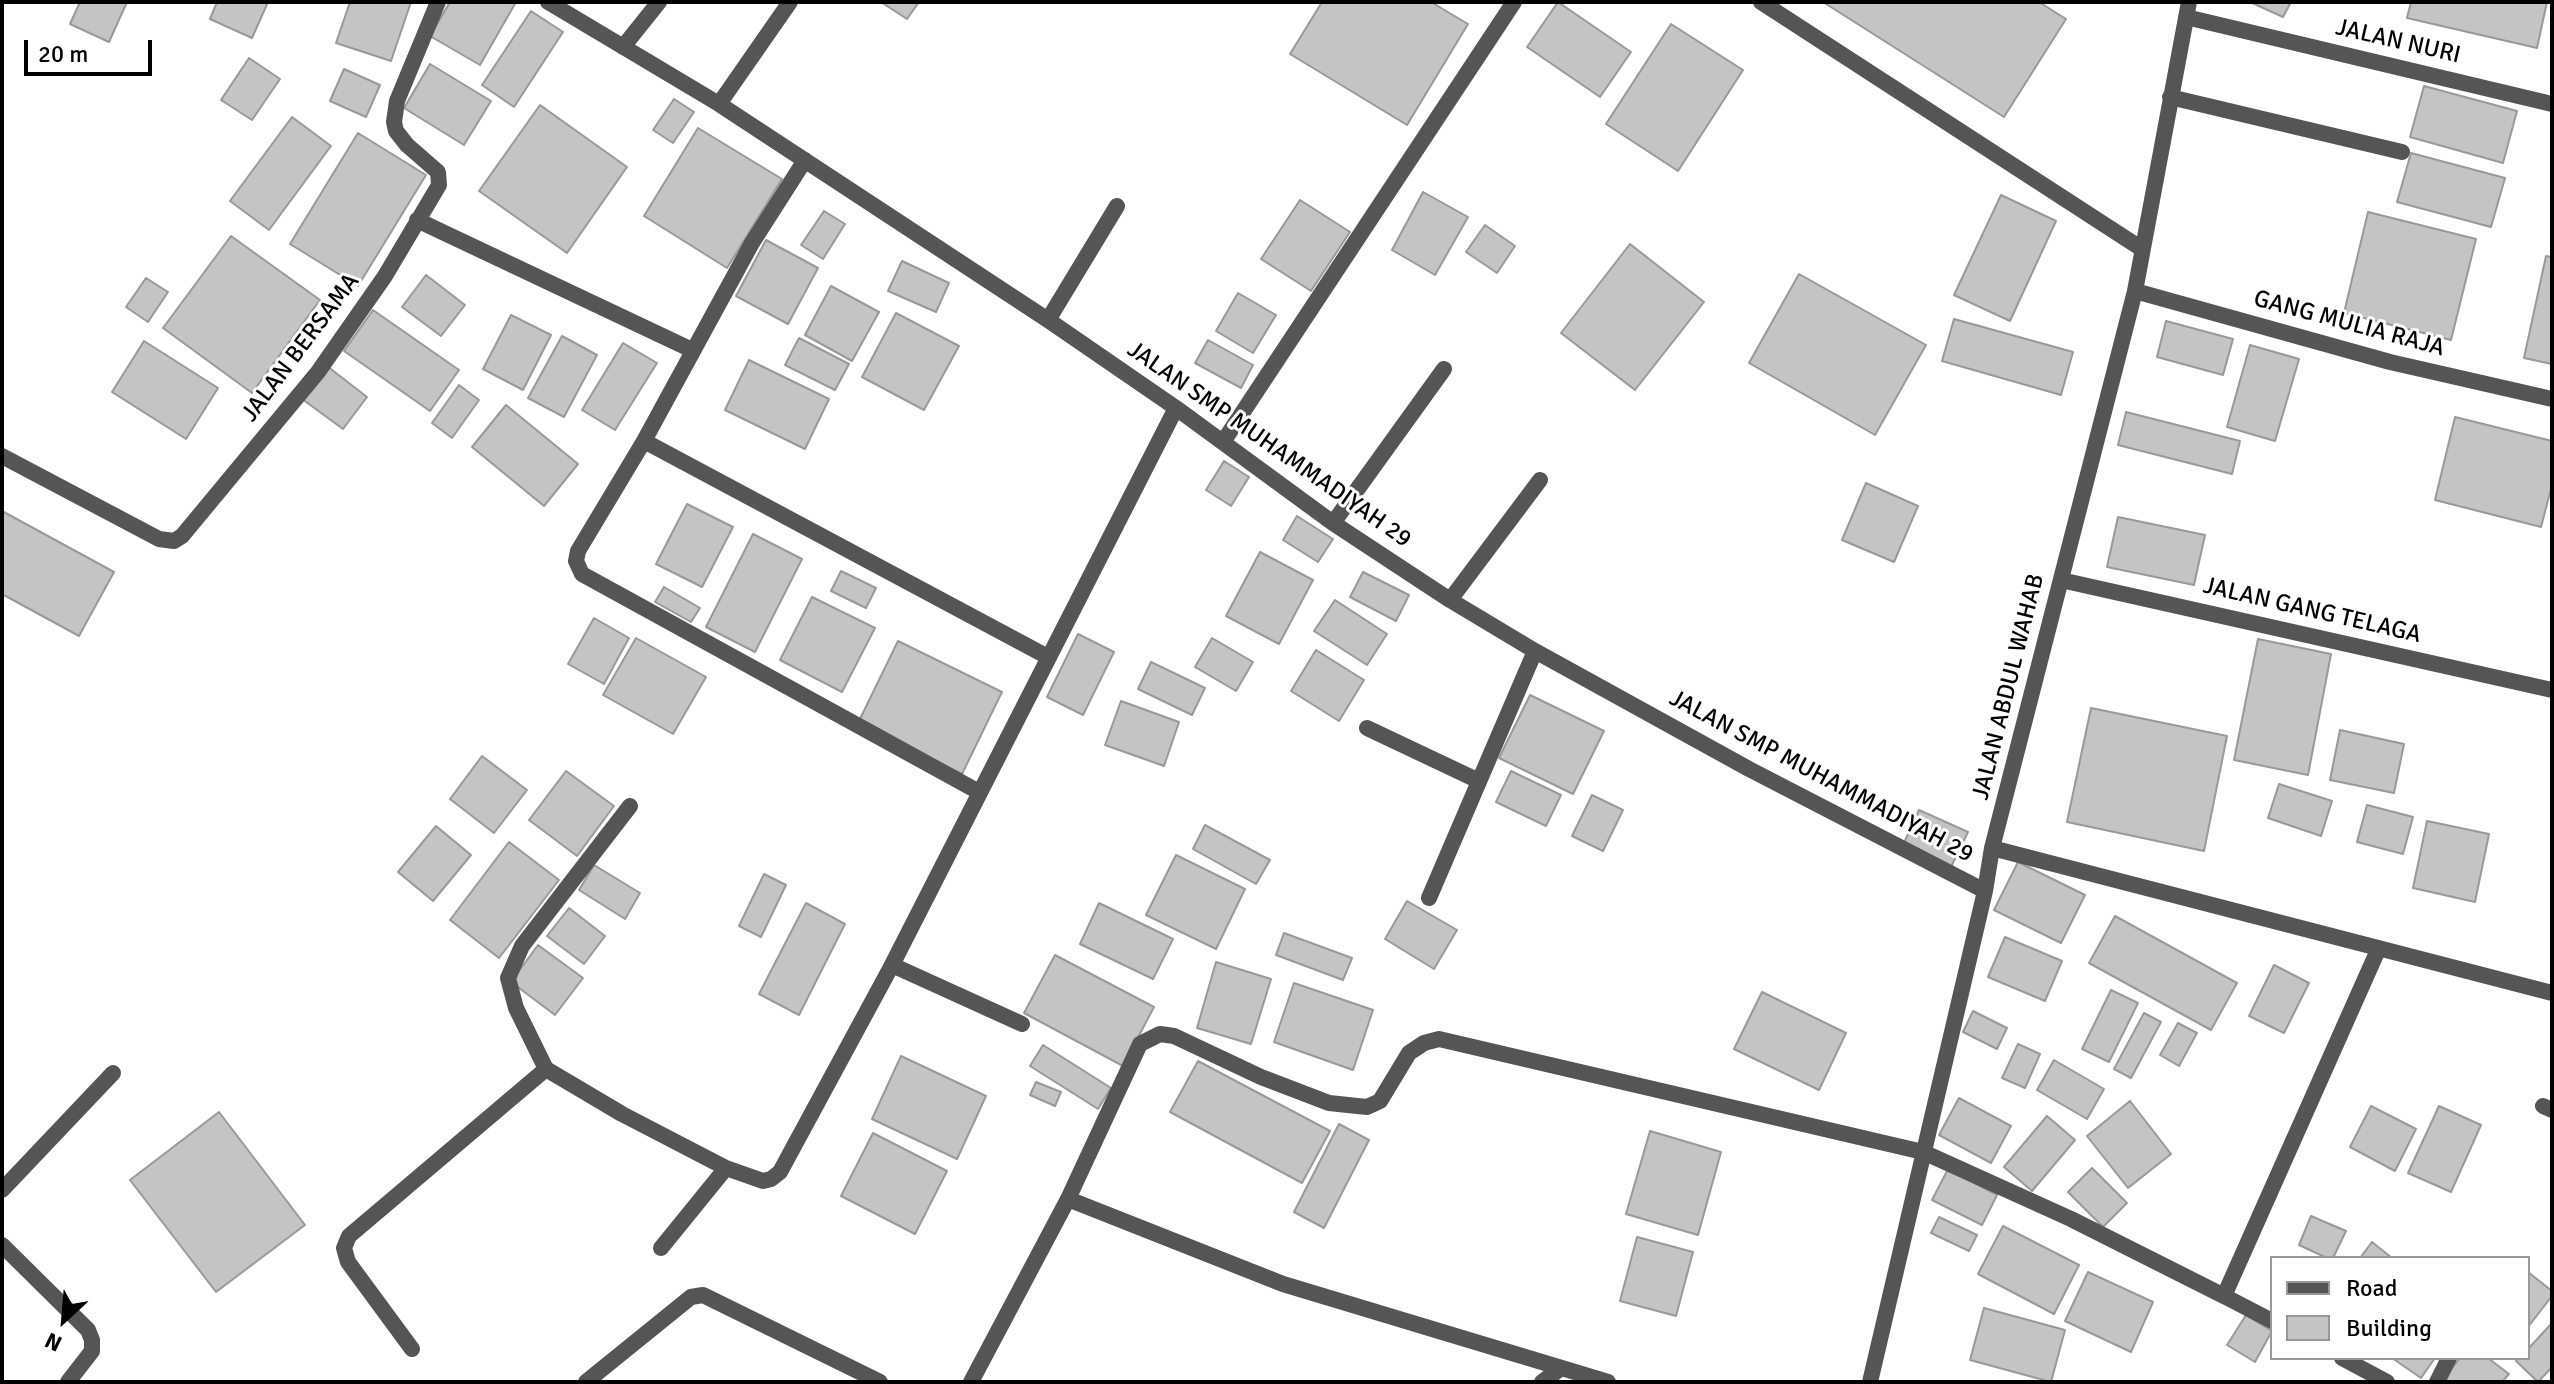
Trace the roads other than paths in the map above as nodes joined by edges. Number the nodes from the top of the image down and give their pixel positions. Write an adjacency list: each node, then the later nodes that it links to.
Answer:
1 (438, 2): 15 (street, JALAN BERSAMA)
2 (548, 2): 8 (street, JALAN SMP MUHAMMADIYAH 29)
3 (659, 2): 8 (street)
4 (790, 2): 10 (street)
5 (1514, 2): 24 (street)
6 (1761, 2): 16 (street)
7 (2187, 9): 9 (street, JALAN ABDUL WAHAB); 11 (street, JALAN NURI)
8 (623, 47): 10 (street, JALAN SMP MUHAMMADIYAH 29)
9 (2170, 97): 12 (street); 16 (street, JALAN ABDUL WAHAB)
10 (719, 104): 13 (street, JALAN SMP MUHAMMADIYAH 29)
11 (2552, 104)
12 (2402, 152)
13 (805, 160): 18 (street, JALAN SMP MUHAMMADIYAH 29); 19 (street)
14 (1117, 206): 18 (street)
15 (417, 220): 19 (street); 25 (street, JALAN BERSAMA)
16 (2142, 249): 17 (street, JALAN ABDUL WAHAB)
17 (2135, 291): 21 (street, GANG MULIA RAJA); 28 (street, JALAN ABDUL WAHAB)
18 (1048, 320): 22 (street, JALAN SMP MUHAMMADIYAH 29)
19 (692, 350): 23 (street)
20 (1444, 369): 27 (street)
21 (2552, 399)
22 (1176, 408): 24 (street, JALAN SMP MUHAMMADIYAH 29); 31 (street)
23 (644, 441): 31 (street); 35 (street)
24 (1223, 442): 27 (street, JALAN SMP MUHAMMADIYAH 29)
25 (2, 456)
26 (1540, 480): 29 (street)
27 (1333, 523): 29 (street, JALAN SMP MUHAMMADIYAH 29)
28 (2061, 580): 32 (street, JALAN GANG TELAGA); 37 (street, JALAN ABDUL WAHAB)
29 (1450, 600): 30 (street, JALAN SMP MUHAMMADIYAH 29)
30 (1535, 651): 34 (street); 38 (street, JALAN SMP MUHAMMADIYAH 29)
31 (1048, 657): 35 (street)
32 (2552, 690)
33 (1367, 728): 34 (street)
34 (1479, 781): 39 (street)
35 (979, 792): 41 (street)
36 (630, 806): 44 (street)
37 (1992, 848): 38 (street, JALAN ABDUL WAHAB); 40 (street)
38 (1985, 891): 46 (street, JALAN ABDUL WAHAB)
39 (1429, 898)
40 (2378, 950): 42 (street); 52 (street)
41 (892, 965): 43 (street); 47 (street)
42 (2552, 993)
43 (1022, 1024)
44 (546, 1069): 47 (street); 54 (street)
45 (113, 1073): 48 (street)
46 (1923, 1152): 49 (street); 52 (street); 64 (street, JALAN ABDUL WAHAB)
47 (726, 1168): 51 (street)
48 (2, 1190)
49 (1068, 1199): 57 (street); 61 (street)
50 (2, 1245): 58 (street)
51 (661, 1248)
52 (2224, 1296): 53 (street)
53 (2270, 1320)
54 (412, 1349)
55 (2346, 1360): 65 (street)
56 (2448, 1360): 66 (street)
57 (1560, 1369): 62 (street); 63 (street)
58 (68, 1382)
59 (586, 1382): 60 (street)
60 (880, 1382)
61 (971, 1382)
62 (1542, 1382)
63 (1608, 1382)
64 (1870, 1382)
65 (2387, 1382)
66 (2437, 1382)

